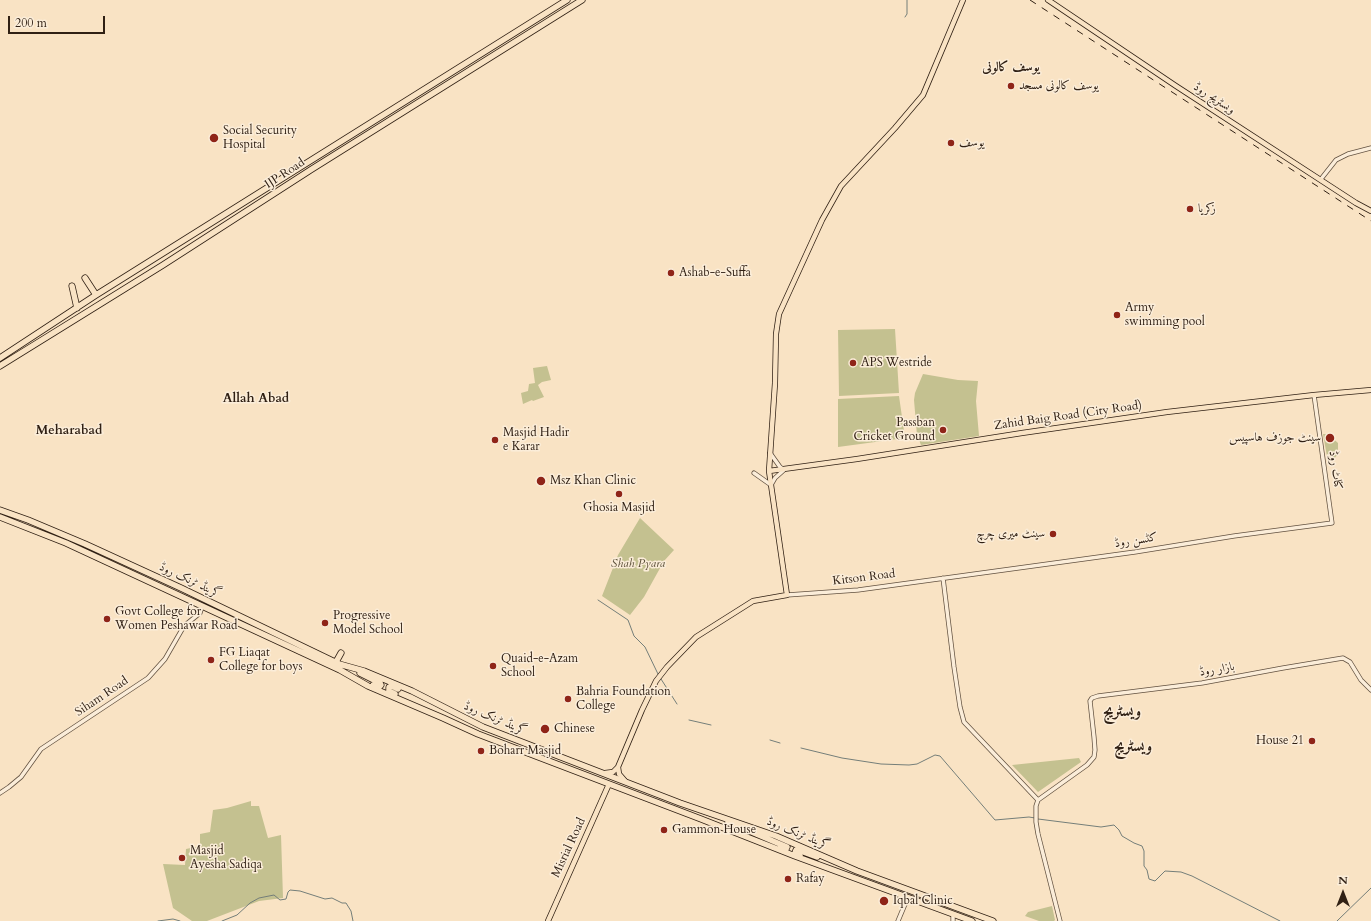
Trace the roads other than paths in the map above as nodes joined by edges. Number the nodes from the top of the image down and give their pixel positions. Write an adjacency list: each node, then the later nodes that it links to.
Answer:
1 (567, 0): 7 (highway, IJP Road)
2 (582, 0): 8 (highway, IJP Road)
3 (963, 0): 18 (main road)
4 (1048, 0): 6 (main road, ویسٹریج روڈ)
5 (1371, 148): 6 (street)
6 (1321, 179): 9 (main road, ویسٹریج روڈ)
7 (244, 203): 8 (highway); 12 (highway, IJP Road)
8 (248, 210): 15 (highway, IJP Road)
9 (1371, 211)
10 (84, 278): 12 (highway)
11 (72, 286): 13 (highway)
12 (96, 296): 13 (highway, IJP Road)
13 (77, 308): 14 (highway, IJP Road)
14 (0, 358)
15 (0, 366)
16 (1371, 390): 17 (main road, Zahid Baig Road (City Road))
17 (1314, 394): 19 (main road, Zahid Baig Road (City Road)); 25 (street, کناٹ روڈ)
18 (769, 452): 19 (street); 20 (main road)
19 (784, 470): 20 (main road, Zahid Baig Road (City Road)); 22 (street)
20 (769, 471): 22 (main road)
21 (754, 473): 22 (street)
22 (771, 485): 31 (main road)
23 (0, 510): 26 (highway, گرینڈ ٹرنک روڈ)
24 (0, 517): 27 (highway, گرینڈ ٹرنک روڈ)
25 (1332, 524): 29 (street, کٹسن روڈ)
26 (113, 557): 27 (highway); 28 (highway, گرینڈ ٹرنک روڈ)
27 (112, 564): 30 (highway, گرینڈ ٹرنک روڈ)
28 (151, 574): 30 (highway); 34 (highway, گرینڈ ٹرنک روڈ)
29 (943, 578): 31 (street, Kitson Road); 44 (street)
30 (151, 582): 32 (highway, گرینڈ ٹرنک روڈ)
31 (787, 595): 39 (main road)
32 (202, 606): 35 (highway, گرینڈ ٹرنک روڈ); 43 (street, Siham Road)
33 (340, 653): 34 (highway)
34 (338, 663): 35 (highway); 37 (highway, گرینڈ ٹرنک روڈ)
35 (347, 673): 38 (highway, گرینڈ ٹرنک روڈ)
36 (1371, 690): 44 (street, بازار روڈ)
37 (445, 708): 38 (highway); 40 (highway, گرینڈ ٹرنک روڈ)
38 (443, 718): 42 (highway, گرینڈ ٹرنک روڈ)
39 (618, 767): 40 (main road); 41 (main road)
40 (604, 773): 41 (highway, گرینڈ ٹرنک روڈ)
41 (625, 781): 45 (highway, گرینڈ ٹرنک روڈ)
42 (609, 784): 46 (highway, گرینڈ ٹرنک روڈ); 51 (main road, Misrial Road)
43 (0, 793)
44 (1038, 800): 56 (street)
45 (694, 808): 46 (highway); 48 (highway, گرینڈ ٹرنک روڈ)
46 (770, 846): 47 (highway, گرینڈ ٹرنک روڈ)
47 (835, 871): 48 (highway); 49 (highway, گرینڈ ٹرنک روڈ)
48 (857, 871): 55 (highway, گرینڈ ٹرنک روڈ)
49 (908, 897): 50 (highway, گرینڈ ٹرنک روڈ); 52 (street)
50 (953, 914): 53 (street); 54 (highway, گرینڈ ٹرنک روڈ)
51 (548, 921)
52 (898, 921)
53 (953, 921)
54 (972, 921)
55 (993, 921)
56 (1060, 921)

